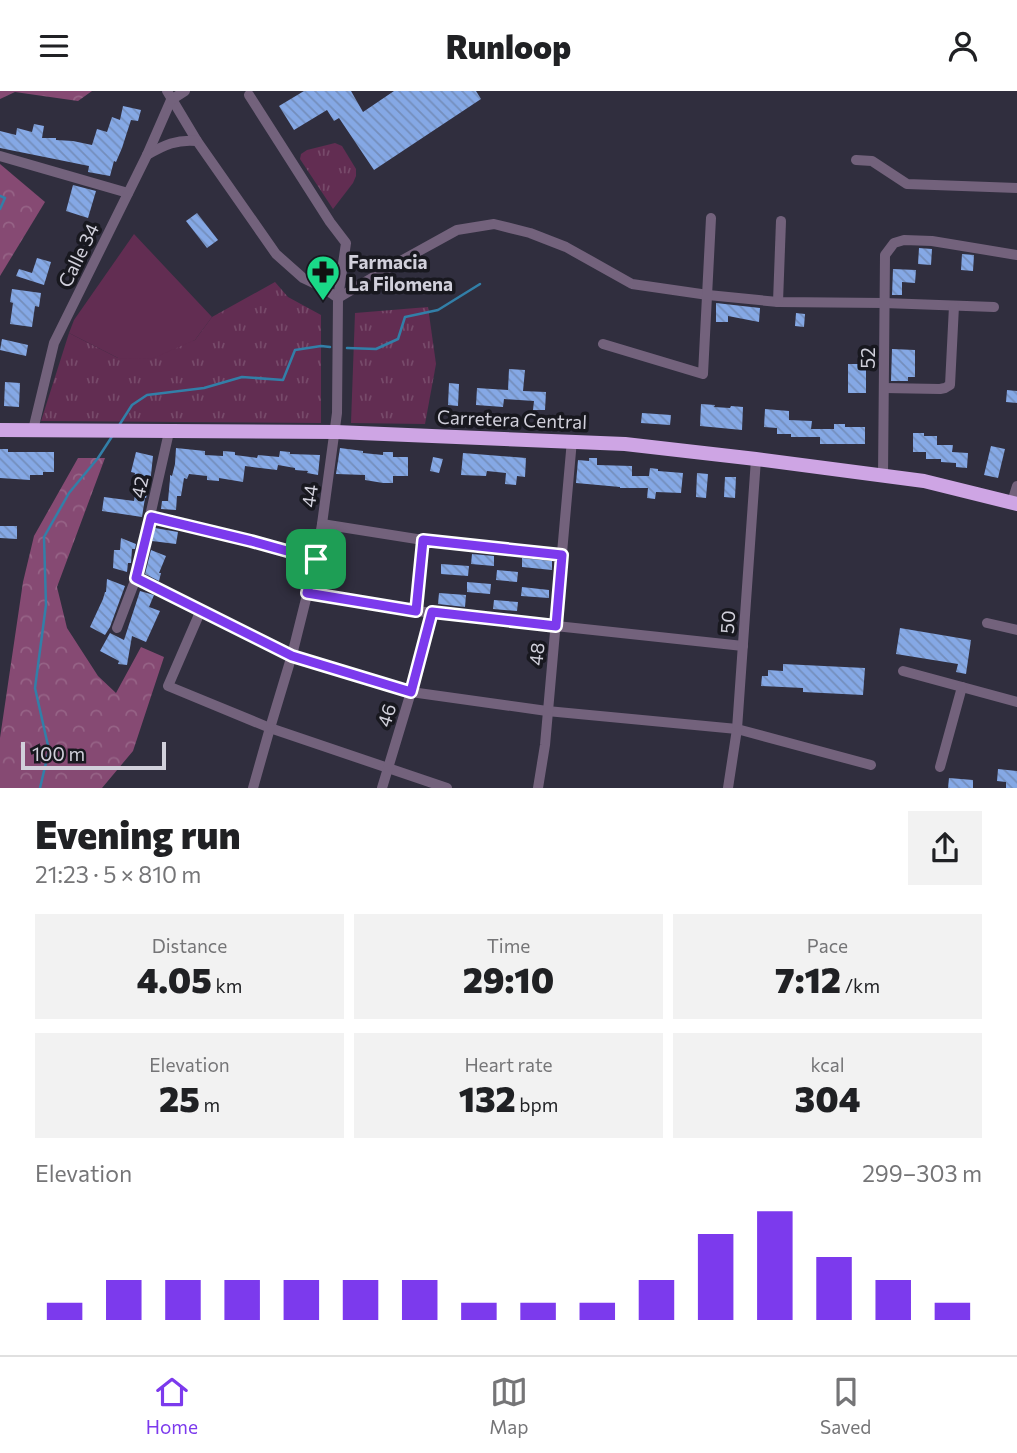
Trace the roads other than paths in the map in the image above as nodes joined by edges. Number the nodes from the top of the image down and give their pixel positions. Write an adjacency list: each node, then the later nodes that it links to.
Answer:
1 (185, 91): 3 (street)
2 (249, 95): 14 (street, 44)
3 (169, 96): 4 (street); 5 (street, Calle 34)
4 (197, 141): 5 (street); 14 (street)
5 (147, 155): 9 (street, Calle 34)
6 (0, 156): 9 (street)
7 (856, 160): 8 (street)
8 (1017, 188)
9 (128, 193): 22 (street, Calle 34)
10 (711, 218): 13 (street)
11 (781, 221): 15 (street)
12 (1017, 254): 16 (street, 52)
13 (708, 295): 14 (street); 15 (street); 19 (street)
14 (338, 298): 24 (street, 44)
15 (778, 302): 16 (street)
16 (884, 303): 17 (street); 20 (street, 52)
17 (954, 306): 18 (street); 20 (street)
18 (994, 307)
19 (603, 344)
20 (884, 388): 27 (street, 52)
21 (0, 430): 22 (highway, Carretera Central)
22 (33, 430): 23 (highway, Carretera Central)
23 (169, 432): 24 (highway, Carretera Central); 30 (street, 42)
24 (336, 432): 25 (highway, Carretera Central); 31 (street, 44)
25 (572, 440): 26 (highway, Carretera Central); 33 (street, 48)
26 (756, 459): 27 (highway, Carretera Central); 44 (street, 50)
27 (883, 475): 29 (highway, Carretera Central)
28 (1017, 486): 29 (street)
29 (1015, 503)
30 (151, 517): 34 (street); 35 (street, 42)
31 (322, 524): 32 (street); 34 (street, 44)
32 (423, 540): 33 (street); 38 (street)
33 (562, 555): 41 (street, 48)
34 (316, 559): 36 (street, 44)
35 (136, 578): 37 (street); 42 (street, 42)
36 (307, 593): 38 (street); 45 (street, 44)
37 (201, 610): 45 (street); 51 (street)
38 (416, 611): 39 (street)
39 (432, 612): 41 (street); 48 (street, 46)
40 (987, 623): 43 (street)
41 (556, 626): 44 (street); 50 (street, 48)
42 (117, 628)
43 (1017, 631)
44 (743, 646): 52 (street, 50)
45 (292, 656): 48 (street); 51 (street, 44)
46 (904, 671): 47 (street)
47 (962, 687): 49 (street); 54 (street)
48 (411, 692): 50 (street); 55 (street, 46)
49 (1017, 702)
50 (547, 711): 52 (street); 59 (street, 48)
51 (270, 728): 55 (street); 56 (street, 44)
52 (737, 729): 53 (street); 60 (street, 50)
53 (871, 765)
54 (940, 767)
55 (388, 769): 57 (street, 46); 58 (street)
56 (253, 788)
57 (382, 788)
58 (447, 788)
59 (538, 788)
60 (728, 788)

